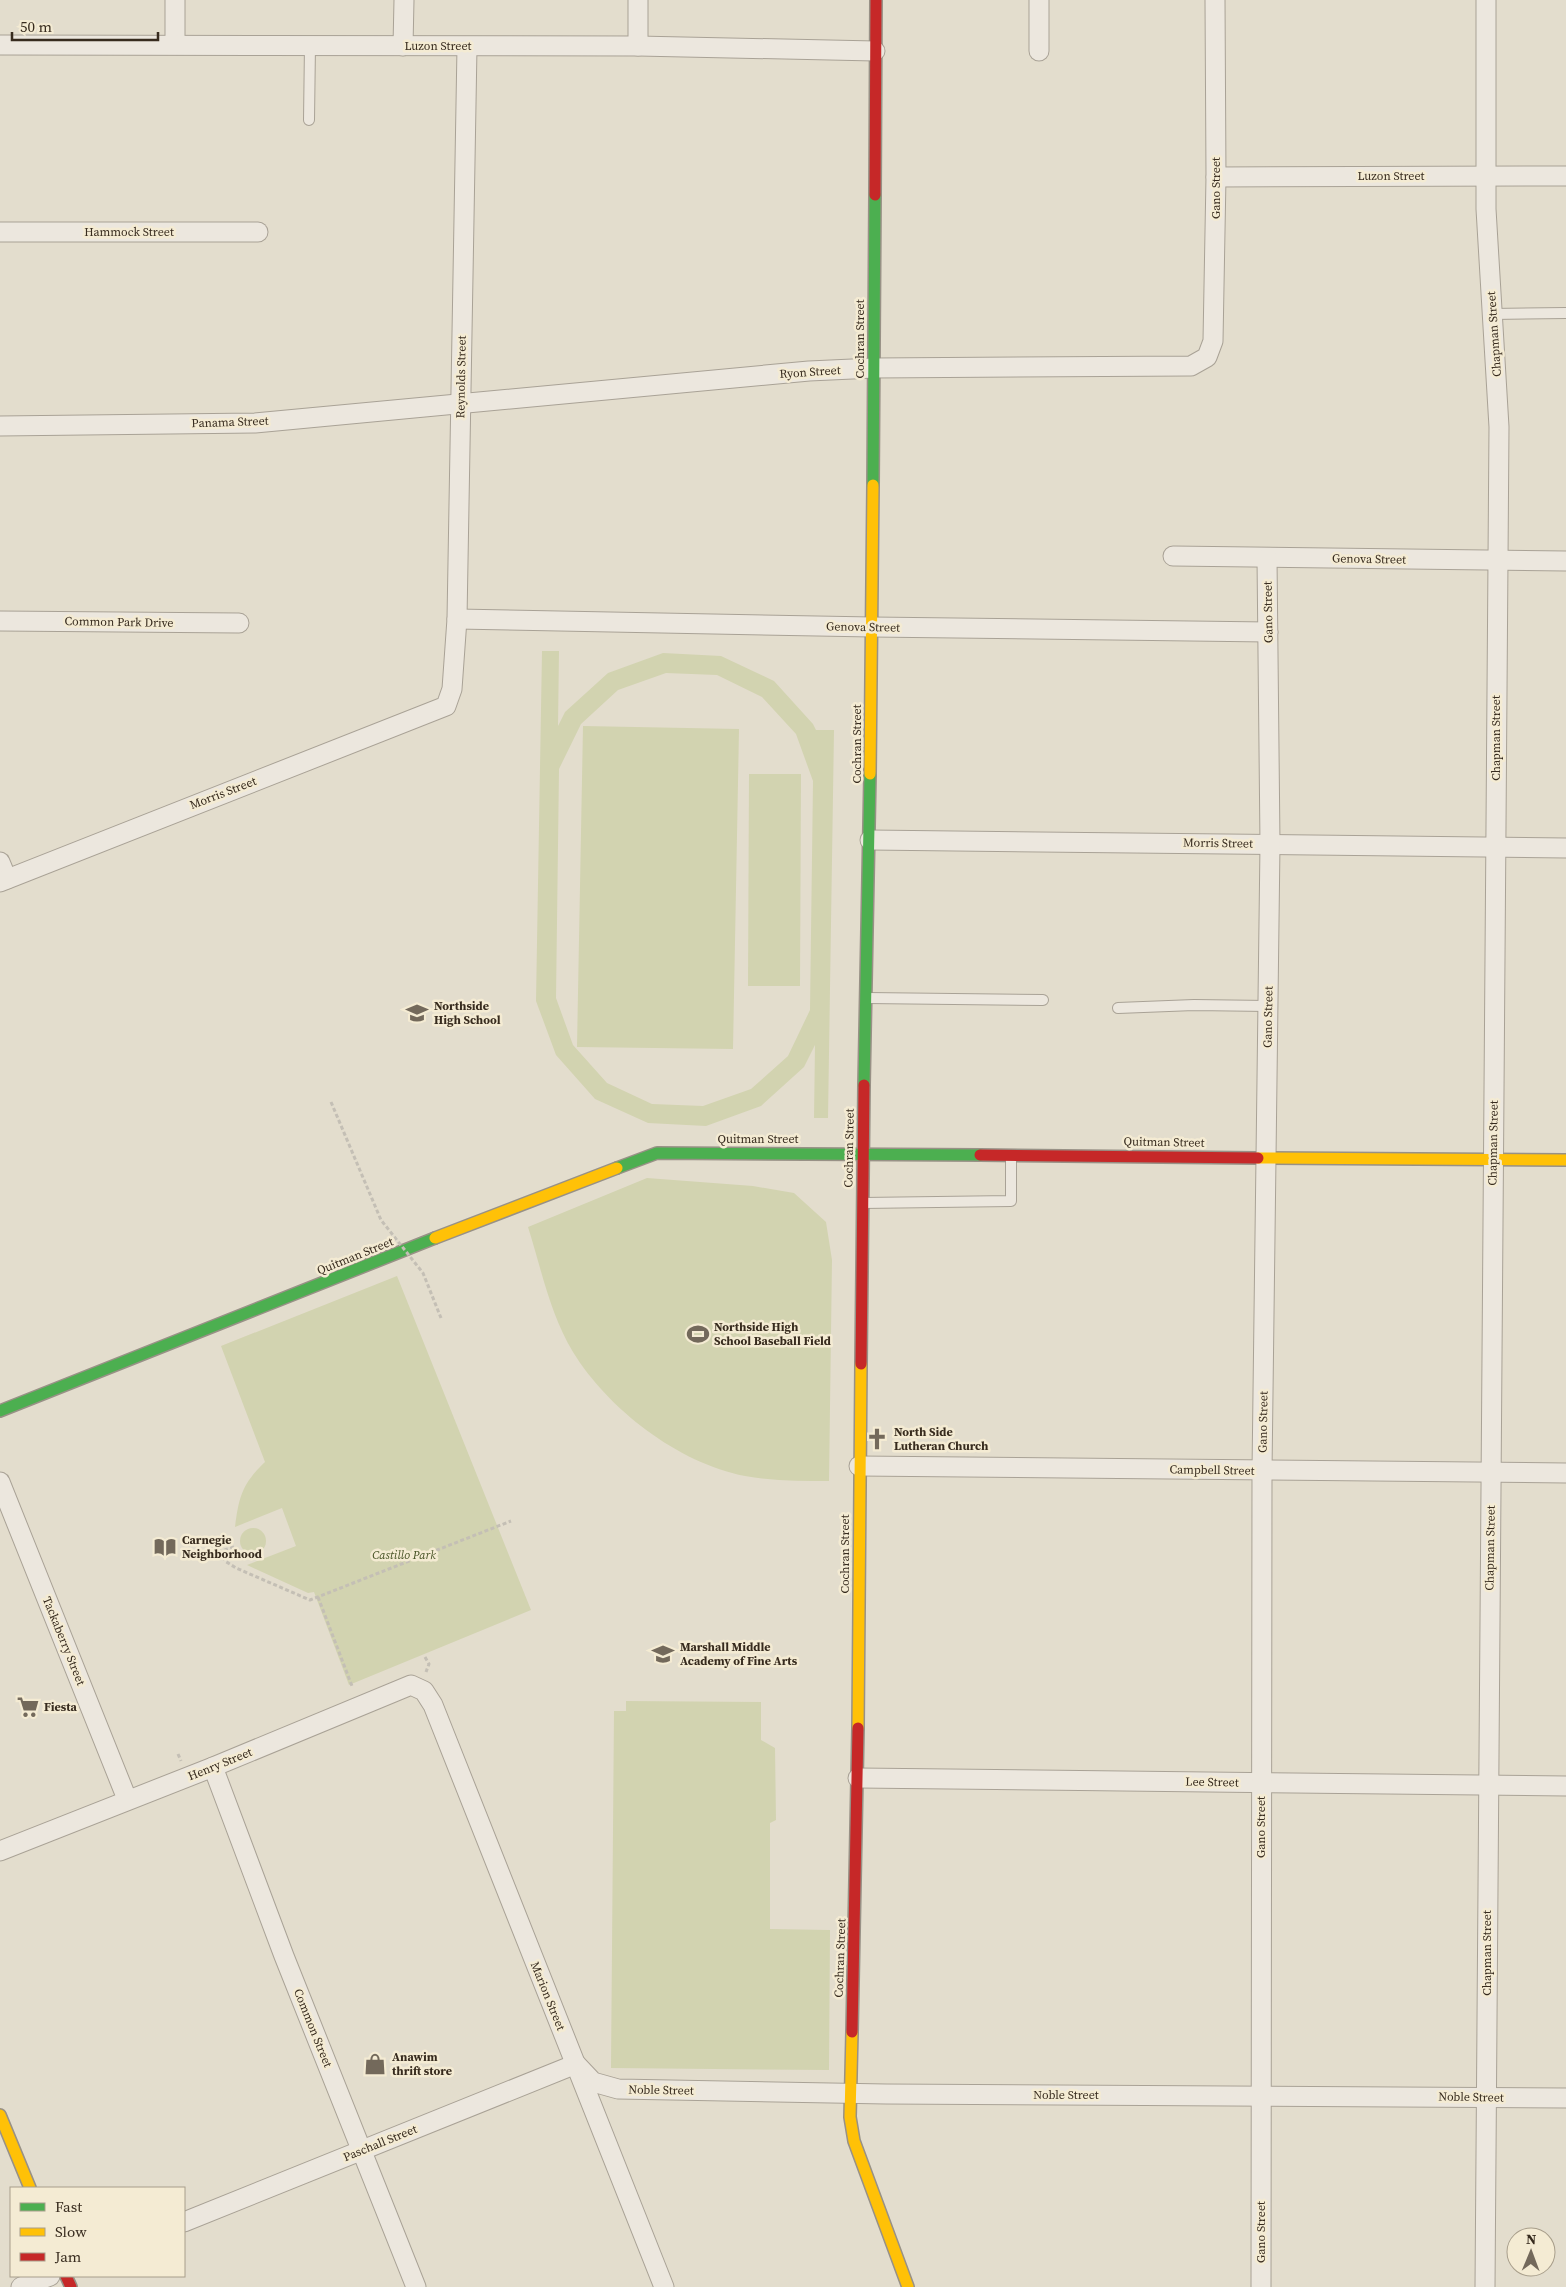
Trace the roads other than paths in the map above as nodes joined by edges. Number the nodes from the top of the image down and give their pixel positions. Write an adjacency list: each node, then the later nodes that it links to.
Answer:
1 (175, 0): 8 (street)
2 (404, 0): 11 (street)
3 (638, 0): 12 (street)
4 (876, 0): 14 (street, Cochran Street)
5 (1039, 0): 15 (street)
6 (1215, 0): 19 (street, Gano Street)
7 (1486, 0): 17 (street, Chapman Street)
8 (174, 44): 9 (street, Luzon Street); 10 (street, Luzon Street)
9 (0, 45)
10 (310, 45): 11 (street, Luzon Street); 16 (lane)
11 (404, 46): 13 (street, Luzon Street)
12 (638, 46): 13 (street, Luzon Street); 14 (street, Luzon Street)
13 (467, 47): 26 (street, Reynolds Street)
14 (875, 51): 25 (street, Cochran Street)
15 (1039, 51)
16 (309, 120)
17 (1485, 176): 18 (street, Luzon Street); 19 (street, Luzon Street); 23 (street, Chapman Street)
18 (1566, 176)
19 (1216, 177): 24 (street, Gano Street)
20 (0, 232): 21 (street, Hammock Street)
21 (258, 232)
22 (1566, 313): 23 (lane)
23 (1492, 314): 30 (street, Chapman Street)
24 (1191, 366): 25 (street, Ryon Street)
25 (874, 368): 26 (street, Ryon Street); 35 (street, Cochran Street)
26 (460, 404): 27 (street, Panama Street); 32 (street, Reynolds Street)
27 (0, 426)
28 (1173, 556): 29 (street, Genova Street)
29 (1267, 558): 30 (street, Genova Street); 36 (street, Gano Street)
30 (1497, 560): 31 (street, Genova Street); 40 (street, Chapman Street)
31 (1566, 561)
32 (458, 619): 35 (street, Genova Street); 37 (street, Reynolds Street)
33 (0, 620): 34 (street, Common Park Drive)
34 (239, 623)
35 (872, 627): 36 (street, Genova Street); 38 (street, Cochran Street)
36 (1268, 632): 39 (street, Gano Street)
37 (446, 706): 43 (street, Morris Street)
38 (870, 840): 39 (street, Morris Street); 44 (street, Cochran Street)
39 (1270, 844): 40 (street, Morris Street); 46 (street, Gano Street)
40 (1496, 847): 41 (street, Morris Street); 51 (street, Chapman Street)
41 (1566, 848)
42 (0, 862): 43 (street)
43 (4, 880)
44 (866, 998): 45 (lane); 48 (street, Cochran Street)
45 (1043, 1000)
46 (1268, 1006): 47 (lane); 50 (street, Gano Street)
47 (1118, 1008)
48 (862, 1153): 49 (street, Quitman Street); 53 (street, Cochran Street); 54 (street, Quitman Street)
49 (1011, 1154): 50 (street, Quitman Street); 53 (lane)
50 (1267, 1157): 51 (street, Quitman Street); 56 (street, Gano Street)
51 (1493, 1160): 52 (street, Quitman Street); 57 (street, Chapman Street)
52 (1566, 1160)
53 (862, 1203): 55 (street, Cochran Street)
54 (0, 1412)
55 (859, 1466): 56 (street, Campbell Street); 62 (street, Cochran Street)
56 (1262, 1471): 57 (street, Campbell Street); 63 (street, Gano Street)
57 (1491, 1472): 58 (street, Campbell Street); 64 (street, Chapman Street)
58 (1566, 1473)
59 (0, 1482): 66 (street, Tackaberry Street)
60 (433, 1705): 61 (street, Henry Street); 68 (street, Marion Street)
61 (213, 1767): 66 (street, Henry Street); 74 (street, Common Street)
62 (858, 1778): 63 (street, Lee Street); 69 (street, Cochran Street)
63 (1261, 1782): 64 (street, Lee Street); 70 (street, Gano Street)
64 (1488, 1784): 65 (street, Lee Street); 71 (street, Chapman Street)
65 (1566, 1786)
66 (127, 1800): 67 (street, Henry Street)
67 (0, 1851)
68 (576, 2064): 69 (street, Noble Street); 74 (street, Paschall Street); 80 (street, Marion Street)
69 (850, 2093): 70 (street, Noble Street); 81 (street, Cochran Street)
70 (1262, 2096): 71 (street, Noble Street); 82 (street, Gano Street)
71 (1486, 2097): 72 (street, Noble Street); 83 (street, Chapman Street)
72 (1566, 2098)
73 (0, 2115): 75 (street)
74 (361, 2150): 76 (street, Paschall Street); 79 (street, Common Street)
75 (30, 2187)
76 (185, 2222)
77 (47, 2277): 78 (street)
78 (22, 2287)
79 (416, 2287)
80 (664, 2287)
81 (908, 2287)
82 (1260, 2287)
83 (1485, 2287)

